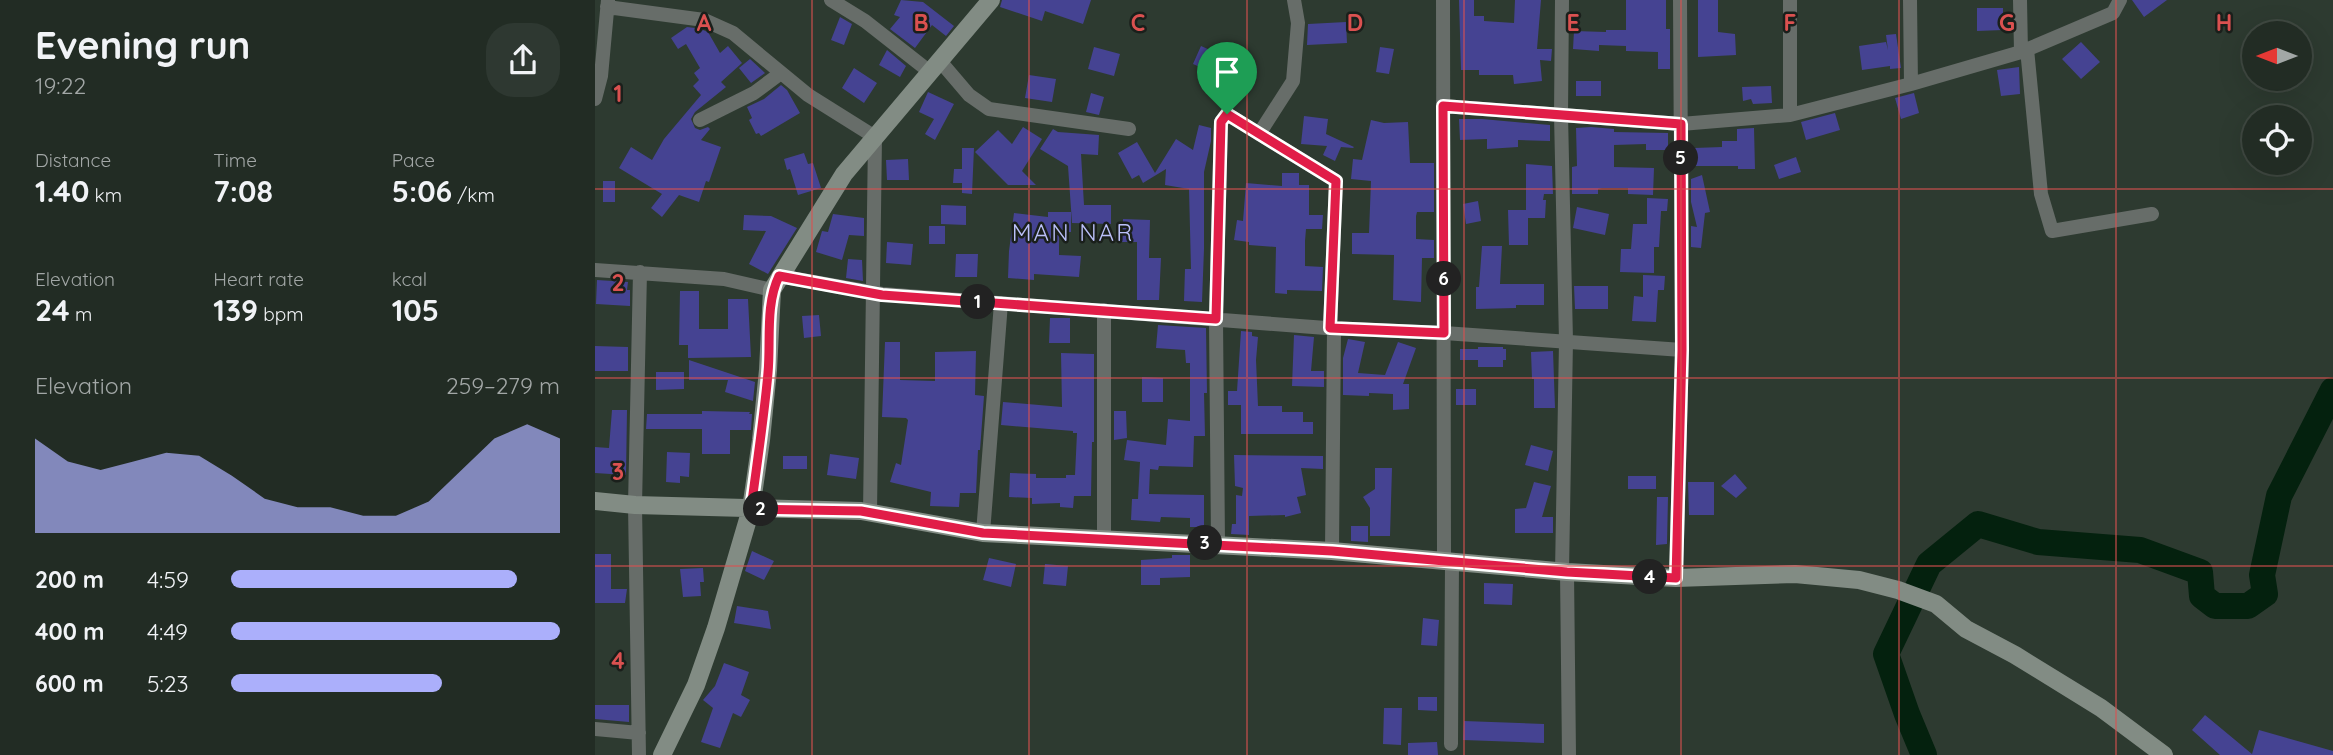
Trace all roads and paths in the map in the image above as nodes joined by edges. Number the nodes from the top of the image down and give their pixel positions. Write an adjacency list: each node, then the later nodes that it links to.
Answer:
1 (831, 0): 13 (street)
2 (991, 0): 13 (street)
3 (1294, 0): 23 (street)
4 (1443, 0): 17 (street)
5 (1562, 0): 19 (street)
6 (1680, 0): 21 (street)
7 (1790, 0): 18 (street)
8 (1910, 0): 15 (street)
9 (2020, 0): 12 (street)
10 (2120, 0): 12 (street)
11 (607, 3): 14 (street); 16 (street)
12 (2024, 51): 15 (street); 25 (street)
13 (935, 66): 22 (street); 24 (street)
14 (781, 73): 20 (street); 24 (street)
15 (1910, 84): 18 (street)
16 (595, 99)
17 (1443, 106): 19 (street); 34 (street)
18 (1790, 115): 21 (street)
19 (1561, 116): 21 (street); 35 (street)
20 (700, 120)
21 (1681, 124): 36 (street)
22 (1129, 129)
23 (1259, 134): 32 (street); 33 (street)
24 (875, 137): 28 (street); 29 (street)
25 (2152, 214)
26 (595, 270): 27 (street)
27 (640, 272): 28 (street); 38 (street)
28 (775, 283): 29 (street); 39 (street)
29 (872, 292): 30 (street); 40 (street)
30 (1001, 303): 31 (street); 41 (street)
31 (1104, 310): 32 (street); 42 (street)
32 (1216, 319): 33 (street); 43 (street)
33 (1332, 328): 34 (street); 44 (street)
34 (1444, 333): 35 (street); 45 (street)
35 (1566, 341): 36 (street); 46 (street)
36 (1682, 350): 47 (street)
37 (595, 501): 38 (street)
38 (635, 505): 39 (street); 49 (street)
39 (751, 509): 40 (street); 52 (street)
40 (870, 513): 41 (street)
41 (983, 533): 42 (street)
42 (1104, 540): 43 (street)
43 (1218, 544): 44 (street)
44 (1332, 551): 45 (street)
45 (1448, 560): 46 (street); 50 (street)
46 (1565, 572): 47 (street); 53 (street)
47 (1676, 578): 54 (street)
48 (595, 729): 49 (street)
49 (639, 733): 51 (street)
50 (1451, 744)
51 (639, 755)
52 (662, 755)
53 (1569, 755)
54 (2164, 755)

